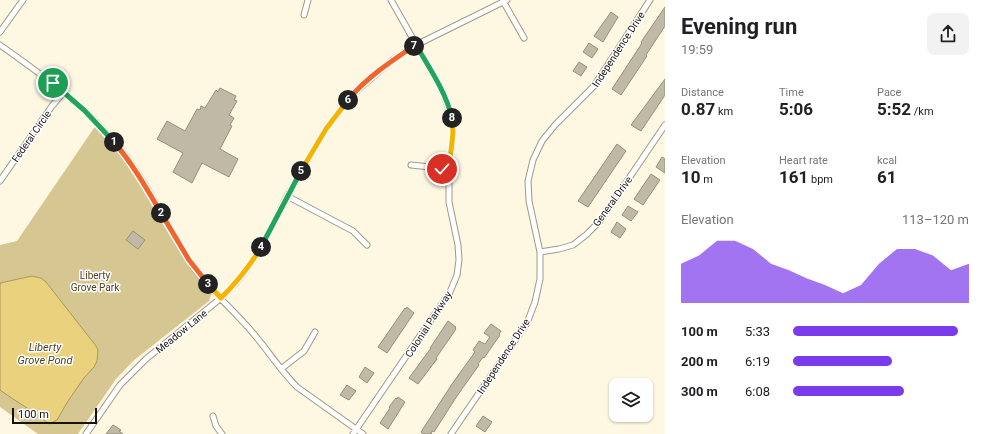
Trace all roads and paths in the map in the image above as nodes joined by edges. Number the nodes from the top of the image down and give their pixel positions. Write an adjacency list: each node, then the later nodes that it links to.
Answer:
1 (23, 0): 7 (street)
2 (308, 0): 6 (street)
3 (391, 0): 10 (street, Colonial Parkway)
4 (650, 0): 18 (street, Independence Drive)
5 (504, 1): 8 (street); 10 (street, Meadow Lane)
6 (304, 15)
7 (0, 32)
8 (524, 38)
9 (0, 45): 11 (street)
10 (416, 45): 14 (street, Colonial Parkway); 16 (street, Meadow Lane)
11 (64, 92): 15 (street, Federal Circle); 19 (street)
12 (665, 125): 18 (street, General Drive)
13 (411, 165): 14 (street)
14 (449, 169): 23 (street, Colonial Parkway)
15 (0, 180)
16 (287, 196): 17 (street); 19 (street, Meadow Lane)
17 (367, 245)
18 (540, 252): 27 (street, Independence Drive)
19 (221, 298): 21 (street); 24 (street, Meadow Lane)
20 (315, 332): 21 (street)
21 (281, 369): 23 (street)
22 (213, 416): 25 (street)
23 (355, 432): 26 (street)
24 (86, 434)
25 (222, 434)
26 (363, 434)
27 (451, 434)

